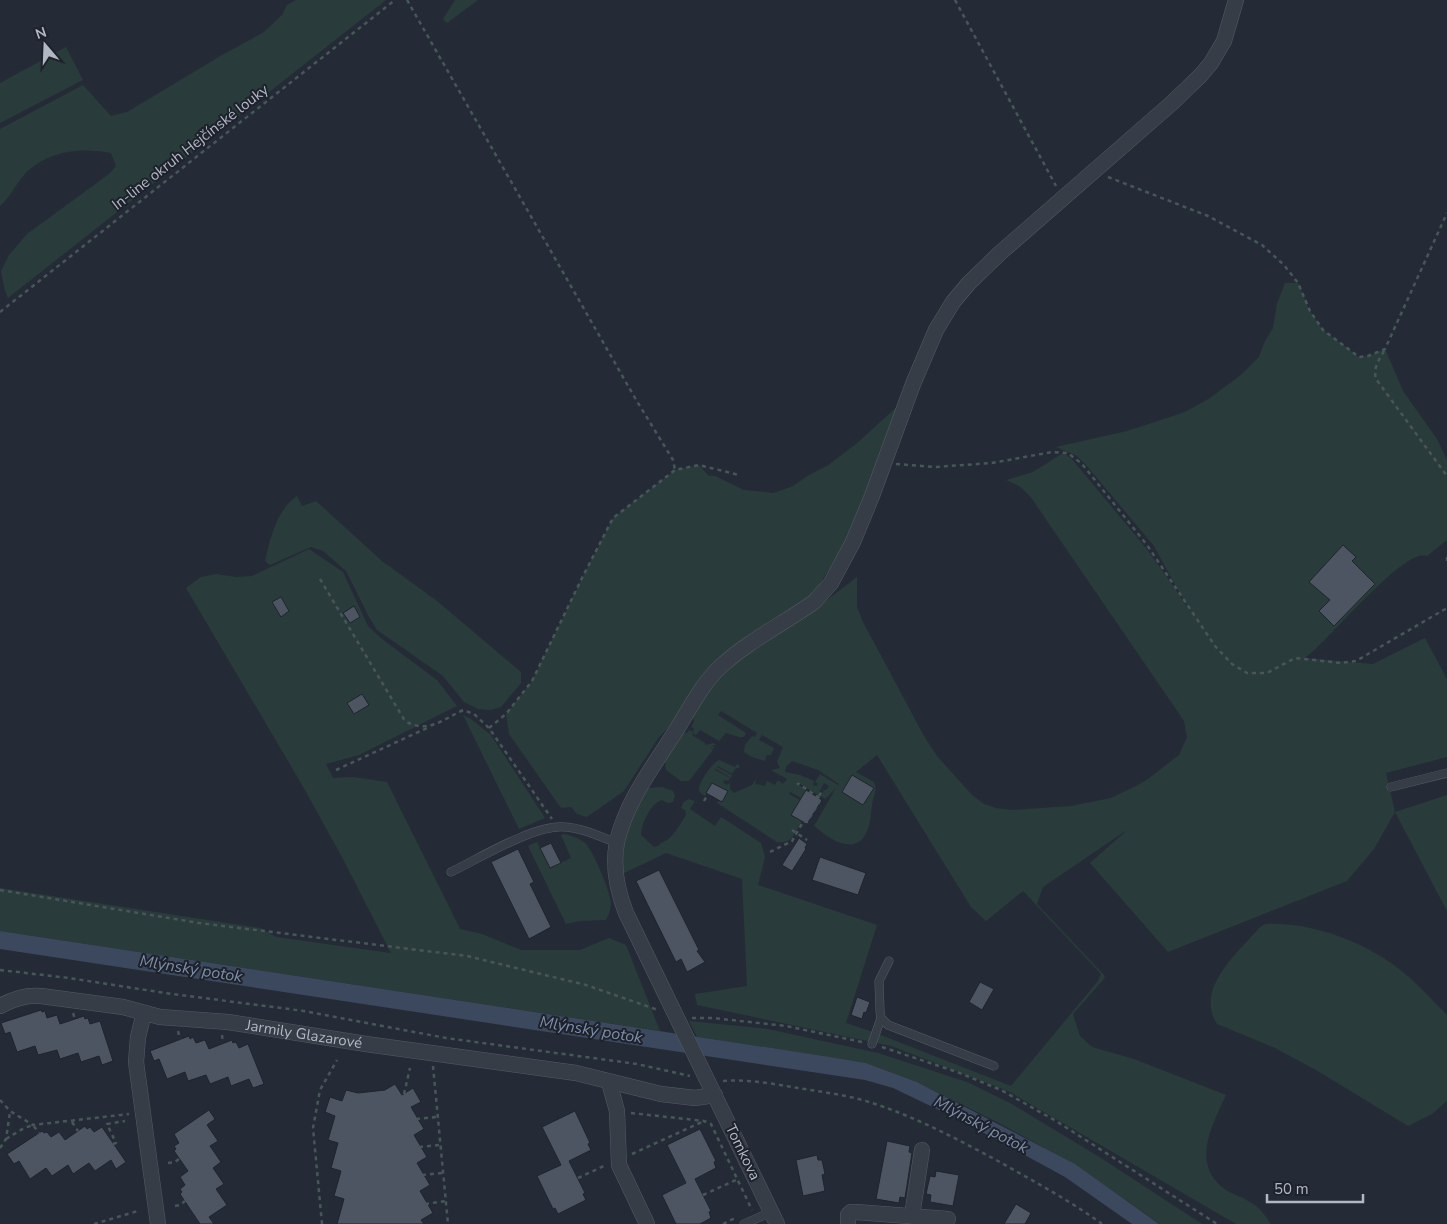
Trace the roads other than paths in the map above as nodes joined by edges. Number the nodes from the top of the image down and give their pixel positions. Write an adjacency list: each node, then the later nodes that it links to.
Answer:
1 (1236, 0): 4 (street, Tomkova)
2 (1447, 774): 3 (lane)
3 (1391, 787)
4 (617, 843): 5 (lane); 12 (street, Tomkova)
5 (451, 872)
6 (890, 961): 9 (lane)
7 (0, 1006): 8 (street, Jarmily Glazarové)
8 (144, 1014): 13 (street, Jarmily Glazarové); 18 (street)
9 (881, 1018): 10 (lane); 11 (lane)
10 (872, 1044)
11 (994, 1066)
12 (708, 1080): 13 (street, Jarmily Glazarové); 16 (street, Tomkova)
13 (609, 1082): 19 (street)
14 (922, 1150): 15 (street)
15 (912, 1216): 17 (street); 21 (street)
16 (774, 1218): 20 (lane)
17 (948, 1219)
18 (158, 1224)
19 (647, 1224)
20 (744, 1224)
21 (848, 1224)

